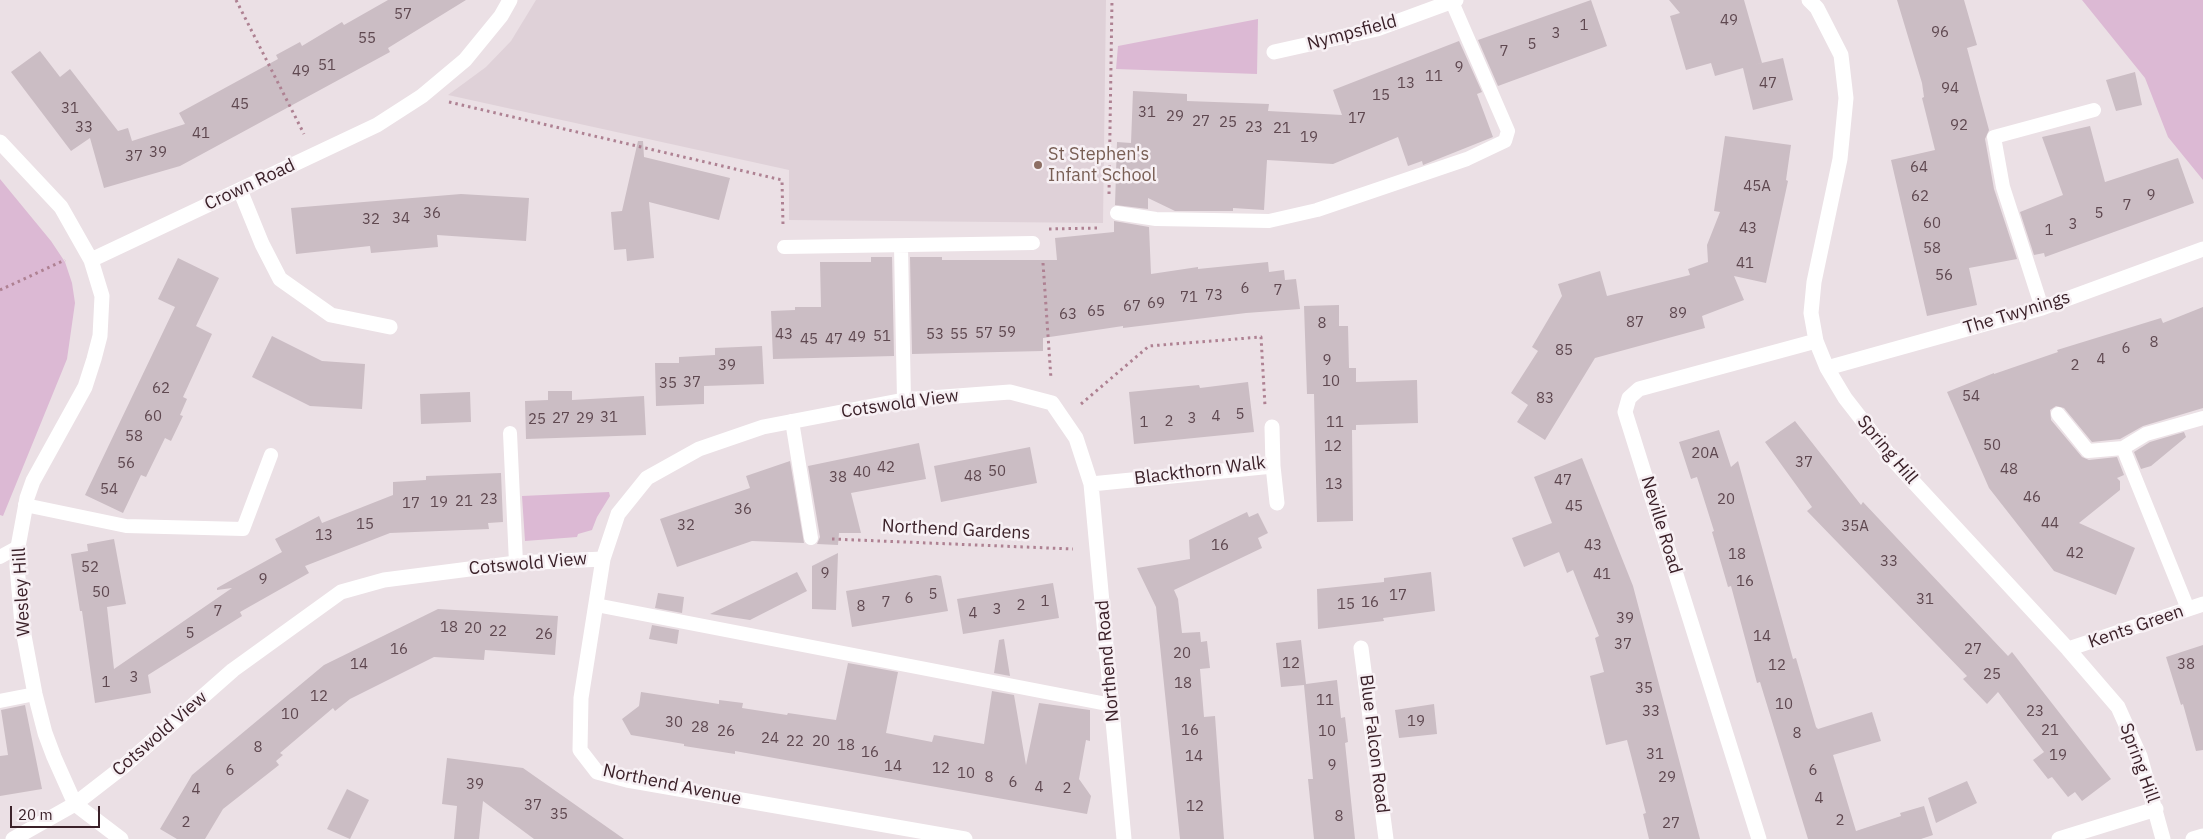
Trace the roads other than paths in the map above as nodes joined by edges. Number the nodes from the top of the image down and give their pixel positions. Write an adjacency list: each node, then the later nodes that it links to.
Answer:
1 (510, 0): 7 (street, Crown Road)
2 (1809, 0): 16 (street, Spring Hill)
3 (1454, 1): 4 (street, Nympsfield); 8 (lane)
4 (1274, 52)
5 (2094, 110): 14 (lane)
6 (0, 142): 13 (street)
7 (240, 190): 13 (street, Crown Road); 15 (street)
8 (1117, 213)
9 (1033, 243): 10 (lane)
10 (901, 246): 11 (lane); 18 (lane)
11 (784, 248)
12 (2203, 249): 14 (street, The Twynings)
13 (89, 254): 29 (street, Wesley Hill)
14 (2042, 308): 17 (street, The Twynings)
15 (390, 327)
16 (1816, 341): 17 (street, Spring Hill); 51 (street, Neville Road)
17 (1827, 368): 39 (street, Spring Hill)
18 (904, 400): 21 (street, Cotswold View); 27 (street, Cotswold View)
19 (2058, 414): 24 (lane)
20 (2203, 418): 24 (lane)
21 (792, 421): 30 (lane); 33 (street, Cotswold View)
22 (1272, 427): 26 (street, Blackthorn Walk)
23 (510, 433): 34 (lane)
24 (2123, 448): 37 (lane)
25 (271, 455): 29 (lane)
26 (1273, 466): 27 (street, Blackthorn Walk); 28 (street)
27 (1092, 484): 42 (street, Northend Road)
28 (1277, 503)
29 (25, 505): 31 (street, Wesley Hill)
30 (811, 538)
31 (18, 548): 32 (lane); 40 (street, Wesley Hill)
32 (0, 557)
33 (603, 559): 34 (street, Cotswold View); 36 (street, Northend Avenue)
34 (516, 563): 43 (street, Cotswold View)
35 (2203, 604): 37 (street, Kents Green)
36 (596, 605): 42 (lane); 48 (street, Northend Avenue)
37 (2188, 609): 39 (street, Kents Green)
38 (1361, 648): 50 (street, Blue Falcon Road)
39 (2068, 649): 44 (street, Spring Hill)
40 (35, 694): 41 (lane); 43 (street, Wesley Hill)
41 (0, 701)
42 (1112, 705): 49 (street, Northend Road)
43 (75, 804): 46 (street); 47 (street)
44 (2156, 809): 52 (street); 53 (street, Spring Hill)
45 (2203, 836): 54 (street)
46 (13, 839)
47 (121, 839)
48 (965, 839)
49 (1124, 839)
50 (1386, 839)
51 (1759, 839)
52 (2059, 839)
53 (2163, 839)
54 (2193, 839)

